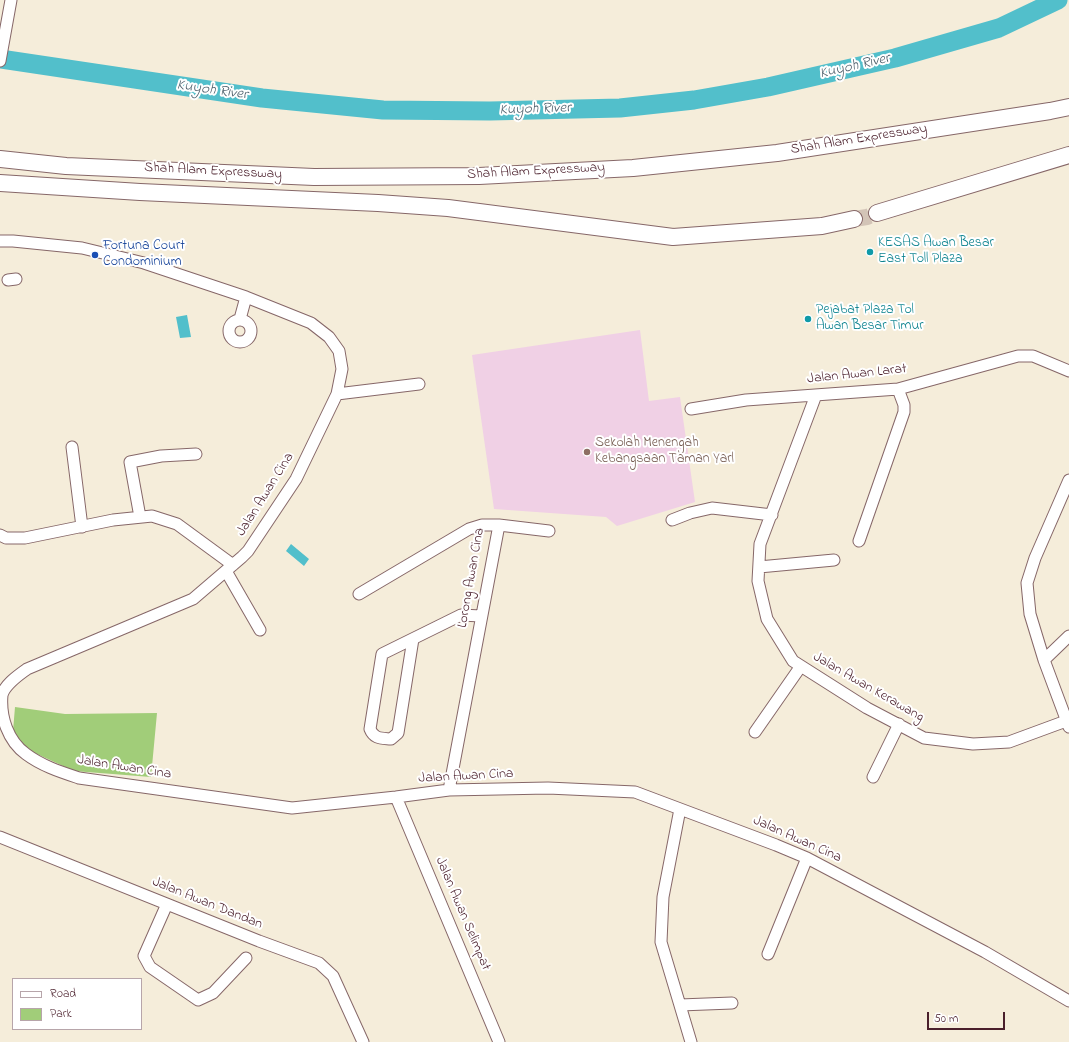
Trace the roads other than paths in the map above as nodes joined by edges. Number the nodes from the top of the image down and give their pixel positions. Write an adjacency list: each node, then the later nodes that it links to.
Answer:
1 (11, 0): 2 (street)
2 (0, 61)
3 (1069, 107): 5 (highway, Shah Alam Expressway)
4 (1069, 155): 7 (highway)
5 (0, 159)
6 (0, 183): 8 (highway, Shah Alam Expressway)
7 (877, 213)
8 (854, 219)
9 (0, 241): 10 (street, Jalan Awan Cina)
10 (246, 297): 11 (street); 15 (street, Jalan Awan Cina)
11 (240, 320)
12 (1069, 371): 14 (street, Jalan Awan Larat)
13 (420, 384): 15 (street)
14 (898, 389): 16 (street, Jalan Awan Larat); 28 (street)
15 (337, 394): 31 (street, Jalan Awan Cina)
16 (816, 394): 17 (street, Jalan Awan Larat); 21 (street, Jalan Awan Kerawang)
17 (691, 409)
18 (72, 447): 25 (street)
19 (196, 454): 22 (street)
20 (1069, 480): 37 (street)
21 (772, 515): 23 (street); 30 (street, Jalan Awan Kerawang)
22 (140, 517): 25 (street); 31 (street)
23 (672, 520)
24 (499, 525): 26 (street); 32 (street, Lorong Awan Cina); 33 (street, Lorong Awan Cina)
25 (82, 527): 27 (street)
26 (549, 531)
27 (0, 535)
28 (859, 542)
29 (834, 560): 30 (street)
30 (759, 567): 38 (street, Jalan Awan Kerawang)
31 (230, 568): 34 (street); 44 (street, Jalan Awan Cina)
32 (359, 594)
33 (481, 616): 36 (street); 43 (street, Lorong Awan Cina)
34 (260, 630)
35 (1069, 636): 37 (street)
36 (413, 639): 36 (street)
37 (1044, 660): 40 (street)
38 (802, 666): 39 (street, Jalan Awan Kerawang); 41 (street)
39 (899, 724): 40 (street, Jalan Awan Kerawang); 42 (street)
40 (1068, 724)
41 (755, 732)
42 (873, 777)
43 (449, 790): 44 (street, Jalan Awan Cina); 45 (street, Jalan Awan Cina)
44 (396, 797): 55 (street, Jalan Awan Selimpat)
45 (680, 809): 47 (street, Jalan Awan Cina); 53 (street)
46 (0, 837): 48 (street, Jalan Awan Dandan)
47 (806, 858): 49 (street); 51 (street, Jalan Awan Cina)
48 (167, 904): 50 (street); 54 (street, Jalan Awan Dandan)
49 (768, 954)
50 (246, 958)
51 (1069, 1001)
52 (732, 1003): 53 (street)
53 (680, 1004): 56 (street)
54 (363, 1042)
55 (499, 1042)
56 (691, 1042)

